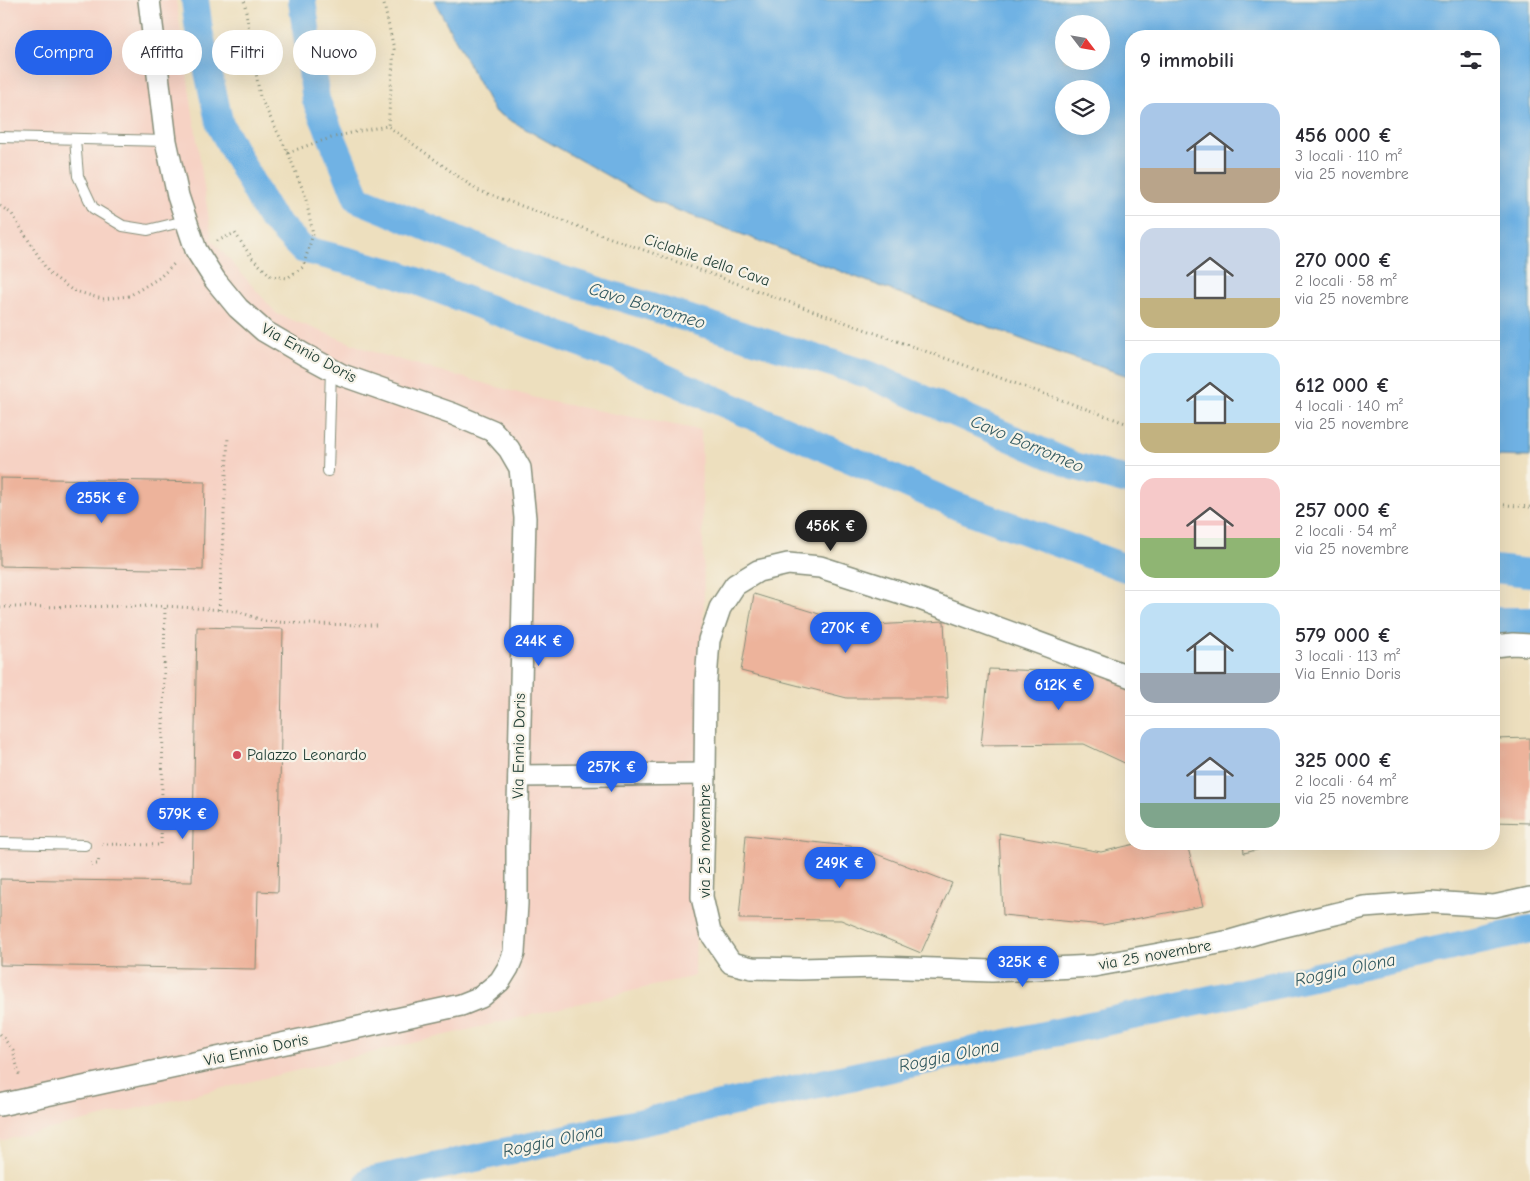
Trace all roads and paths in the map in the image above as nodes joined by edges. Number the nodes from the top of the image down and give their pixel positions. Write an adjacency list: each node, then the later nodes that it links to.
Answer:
1 (149, 0): 7 (street, Via Ennio Doris)
2 (244, 0): 8 (path)
3 (384, 0): 4 (path)
4 (388, 126): 8 (path); 13 (path, Ciclabile della Cava)
5 (0, 137): 6 (lane)
6 (75, 139): 7 (lane); 10 (lane)
7 (166, 142): 10 (street, Via Ennio Doris)
8 (288, 153): 11 (path)
9 (0, 206): 11 (path)
10 (185, 221): 11 (street, Via Ennio Doris)
11 (196, 250): 12 (street, Via Ennio Doris)
12 (331, 369): 15 (lane); 26 (street, Via Ennio Doris)
13 (1125, 423)
14 (228, 436): 20 (path)
15 (328, 471)
16 (1500, 504): 17 (path)
17 (1530, 507)
18 (165, 606): 19 (path); 20 (path); 28 (path)
19 (0, 607)
20 (218, 610): 21 (path)
21 (377, 625)
22 (1500, 645): 23 (street)
23 (1530, 645)
24 (1125, 675): 25 (street, via 25 novembre)
25 (705, 774): 26 (street, via 25 novembre); 32 (street, via 25 novembre)
26 (519, 776): 34 (street, Via Ennio Doris)
27 (0, 842): 29 (lane)
28 (100, 844)
29 (85, 845)
30 (99, 854): 31 (path)
31 (88, 864)
32 (1530, 898)
33 (0, 1034): 34 (path)
34 (25, 1100): 35 (street, Via Ennio Doris)
35 (0, 1105)

